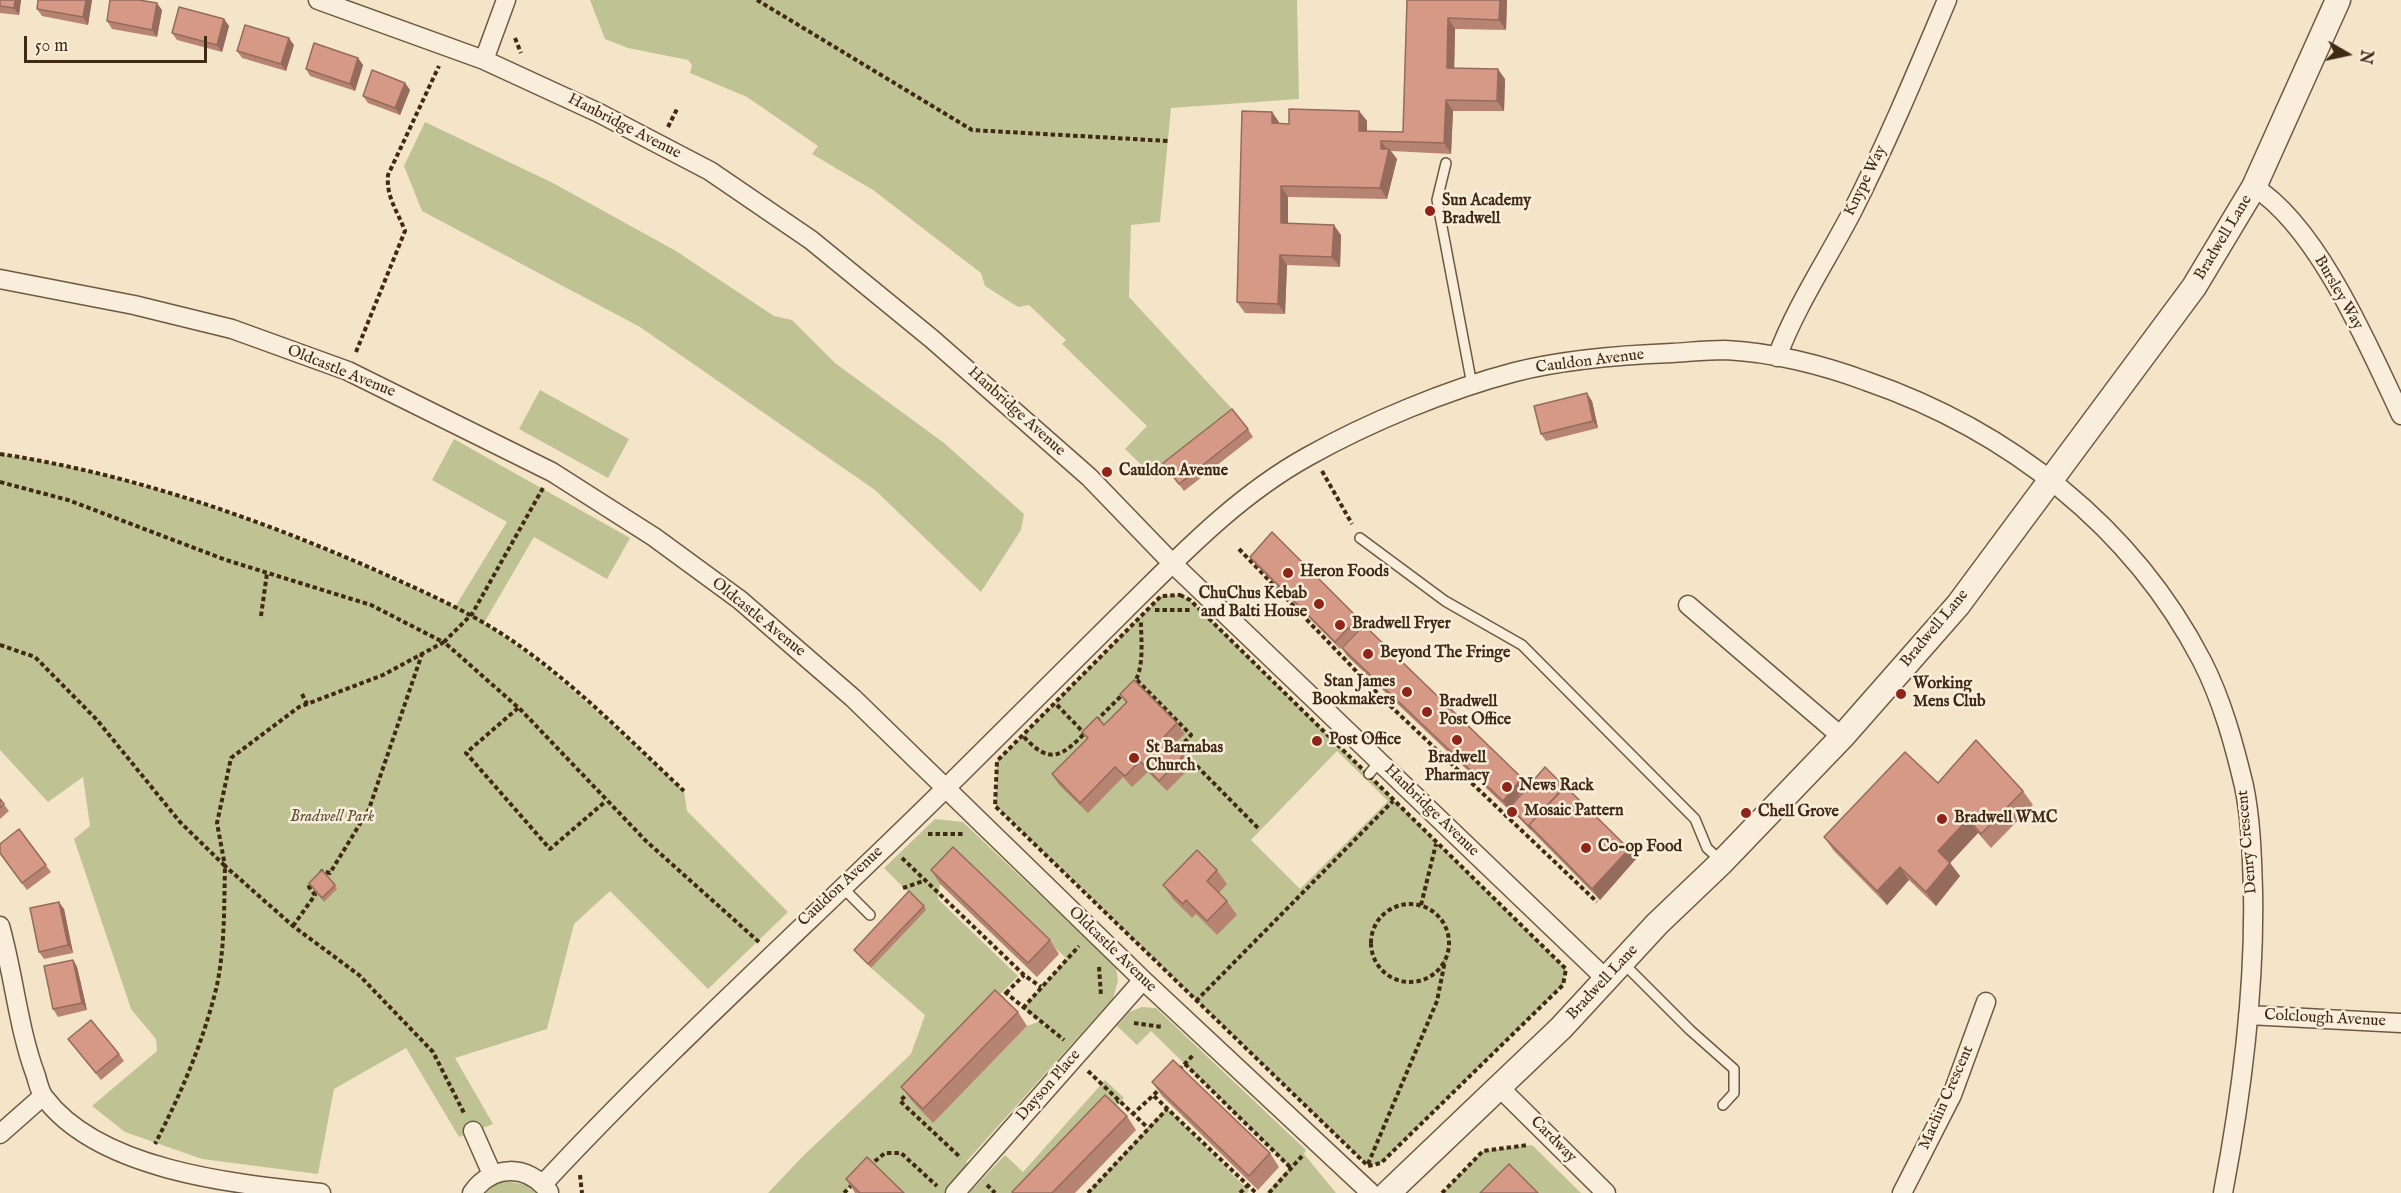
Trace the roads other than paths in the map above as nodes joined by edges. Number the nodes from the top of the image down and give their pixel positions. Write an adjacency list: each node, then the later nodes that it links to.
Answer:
1 (318, 0): 5 (street, Hanbridge Avenue)
2 (506, 0): 5 (street)
3 (1947, 0): 9 (street, Knype Way)
4 (2338, 0): 7 (street, Bradwell Lane)
5 (484, 60): 14 (street, Hanbridge Avenue)
6 (1446, 163): 10 (lane)
7 (2254, 187): 11 (street, Bursley Way); 12 (street, Bradwell Lane)
8 (0, 279): 17 (street, Oldcastle Avenue)
9 (1777, 357): 10 (street, Cauldon Avenue); 12 (street, Cauldon Avenue)
10 (1472, 385): 14 (street, Cauldon Avenue)
11 (2401, 415)
12 (2051, 480): 16 (street, Bradwell Lane); 25 (street, Denry Crescent)
13 (1360, 538): 18 (lane)
14 (1172, 563): 17 (street, Cauldon Avenue); 22 (street, Hanbridge Avenue)
15 (1688, 605): 16 (street)
16 (1842, 737): 18 (street, Bradwell Lane)
17 (947, 787): 19 (street, Cauldon Avenue); 23 (street, Oldcastle Avenue)
18 (1722, 862): 22 (street, Bradwell Lane)
19 (842, 887): 20 (lane); 34 (street, Cauldon Avenue)
20 (870, 915)
21 (0, 926): 28 (street)
22 (1614, 970): 27 (street, Bradwell Lane); 29 (lane)
23 (1143, 980): 35 (street, Oldcastle Avenue); 38 (street, Dayson Place)
24 (1986, 1002): 41 (street, Machin Crescent)
25 (2248, 1015): 26 (street, Colclough Avenue); 42 (street, Denry Crescent)
26 (2401, 1023)
27 (1499, 1087): 39 (street, Bradwell Lane); 40 (street, Cardway)
28 (43, 1096): 31 (street); 33 (street)
29 (1723, 1105)
30 (473, 1131): 32 (street)
31 (0, 1134)
32 (492, 1174): 34 (street); 37 (street)
33 (232, 1188): 36 (street)
34 (547, 1188)
35 (1366, 1188)
36 (321, 1193)
37 (472, 1193)
38 (955, 1193)
39 (1388, 1193)
40 (1606, 1193)
41 (1902, 1193)
42 (2223, 1193)

